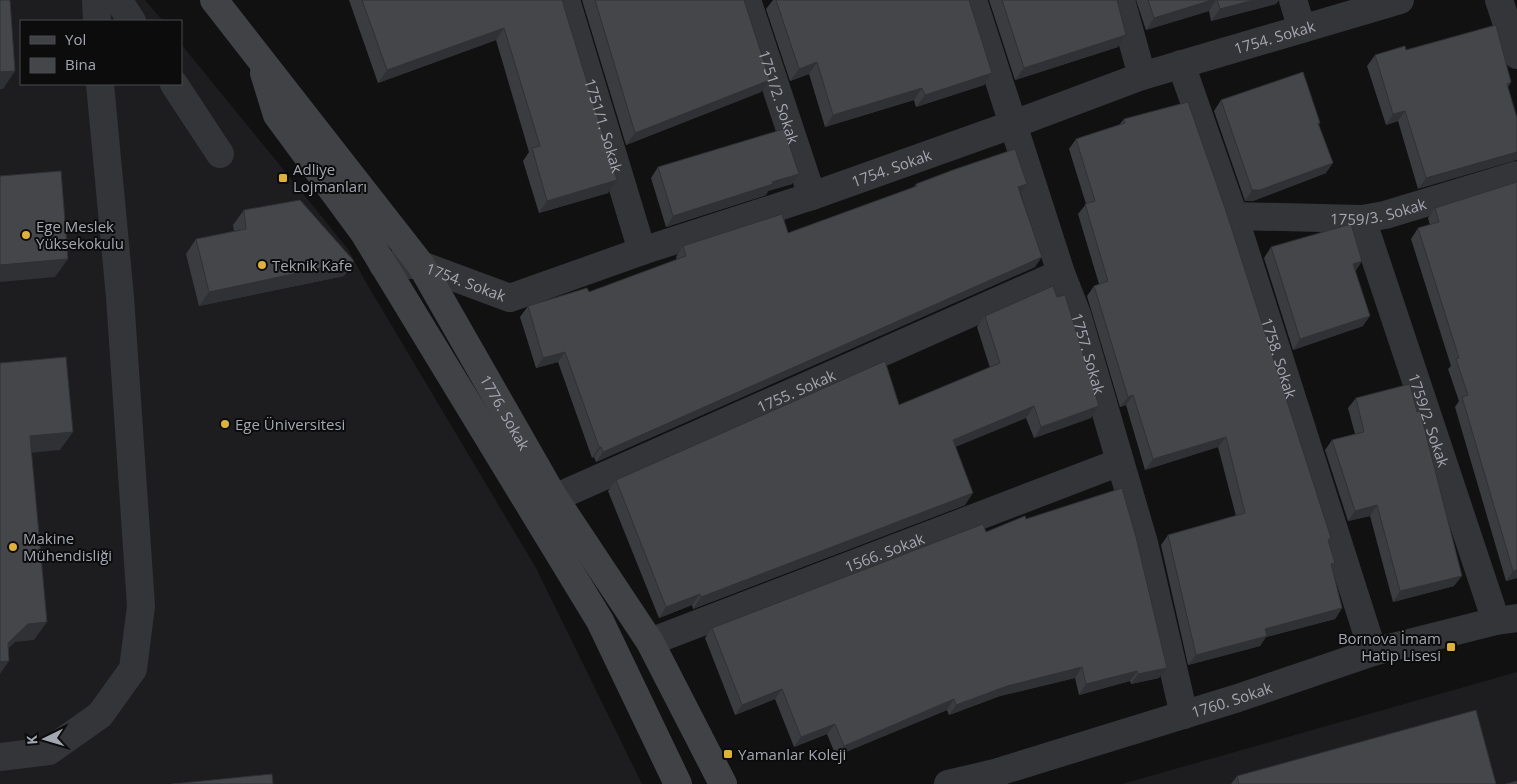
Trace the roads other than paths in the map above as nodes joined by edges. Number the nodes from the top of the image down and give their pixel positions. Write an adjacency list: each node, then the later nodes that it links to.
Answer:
1 (96, 0): 11 (street)
2 (118, 0): 12 (street)
3 (214, 0): 15 (street, 1776. Sokak)
4 (566, 0): 26 (street, 1751/1. Sokak)
5 (747, 0): 23 (street, 1751/2. Sokak)
6 (973, 0): 20 (street, 1757. Sokak)
7 (1121, 0): 17 (street)
8 (1293, 0): 13 (street)
9 (1399, 0): 13 (street, 1754. Sokak)
10 (1499, 0): 14 (street)
11 (97, 20)
12 (131, 20)
13 (1302, 28): 16 (street, 1754. Sokak)
14 (1517, 55)
15 (260, 59): 27 (street, 1776. Sokak); 28 (street, 1776. Sokak)
16 (1181, 64): 17 (street, 1754. Sokak); 24 (street, 1758. Sokak)
17 (1142, 76): 20 (street, 1754. Sokak)
18 (100, 85): 36 (street)
19 (175, 85): 21 (street)
20 (1014, 124): 23 (street, 1754. Sokak); 29 (street, 1757. Sokak)
21 (220, 154)
22 (1517, 175): 25 (street, 1759/3. Sokak)
23 (812, 196): 26 (street, 1754. Sokak)
24 (1234, 216): 25 (street, 1759/3. Sokak); 34 (street, 1758. Sokak)
25 (1362, 219): 32 (street, 1759/2. Sokak)
26 (642, 251): 28 (street, 1754. Sokak)
27 (383, 265): 28 (street, 1754. Sokak); 31 (street, 1776. Sokak)
28 (421, 265): 31 (street, 1776. Sokak)
29 (1060, 272): 30 (street, 1757. Sokak); 31 (street, 1755. Sokak)
30 (1120, 462): 33 (street, 1566. Sokak); 35 (street, 1757. Sokak)
31 (542, 502): 33 (street, 1776. Sokak); 38 (street, 1776. Sokak)
32 (1506, 619): 34 (street, 1760. Sokak)
33 (650, 642): 39 (street, 1776. Sokak)
34 (1373, 652): 35 (street, 1760. Sokak)
35 (1184, 715): 37 (street, 1760. Sokak)
36 (0, 757)
37 (996, 779): 40 (street, 1760. Sokak)
38 (678, 784)
39 (724, 784)
40 (948, 784)

